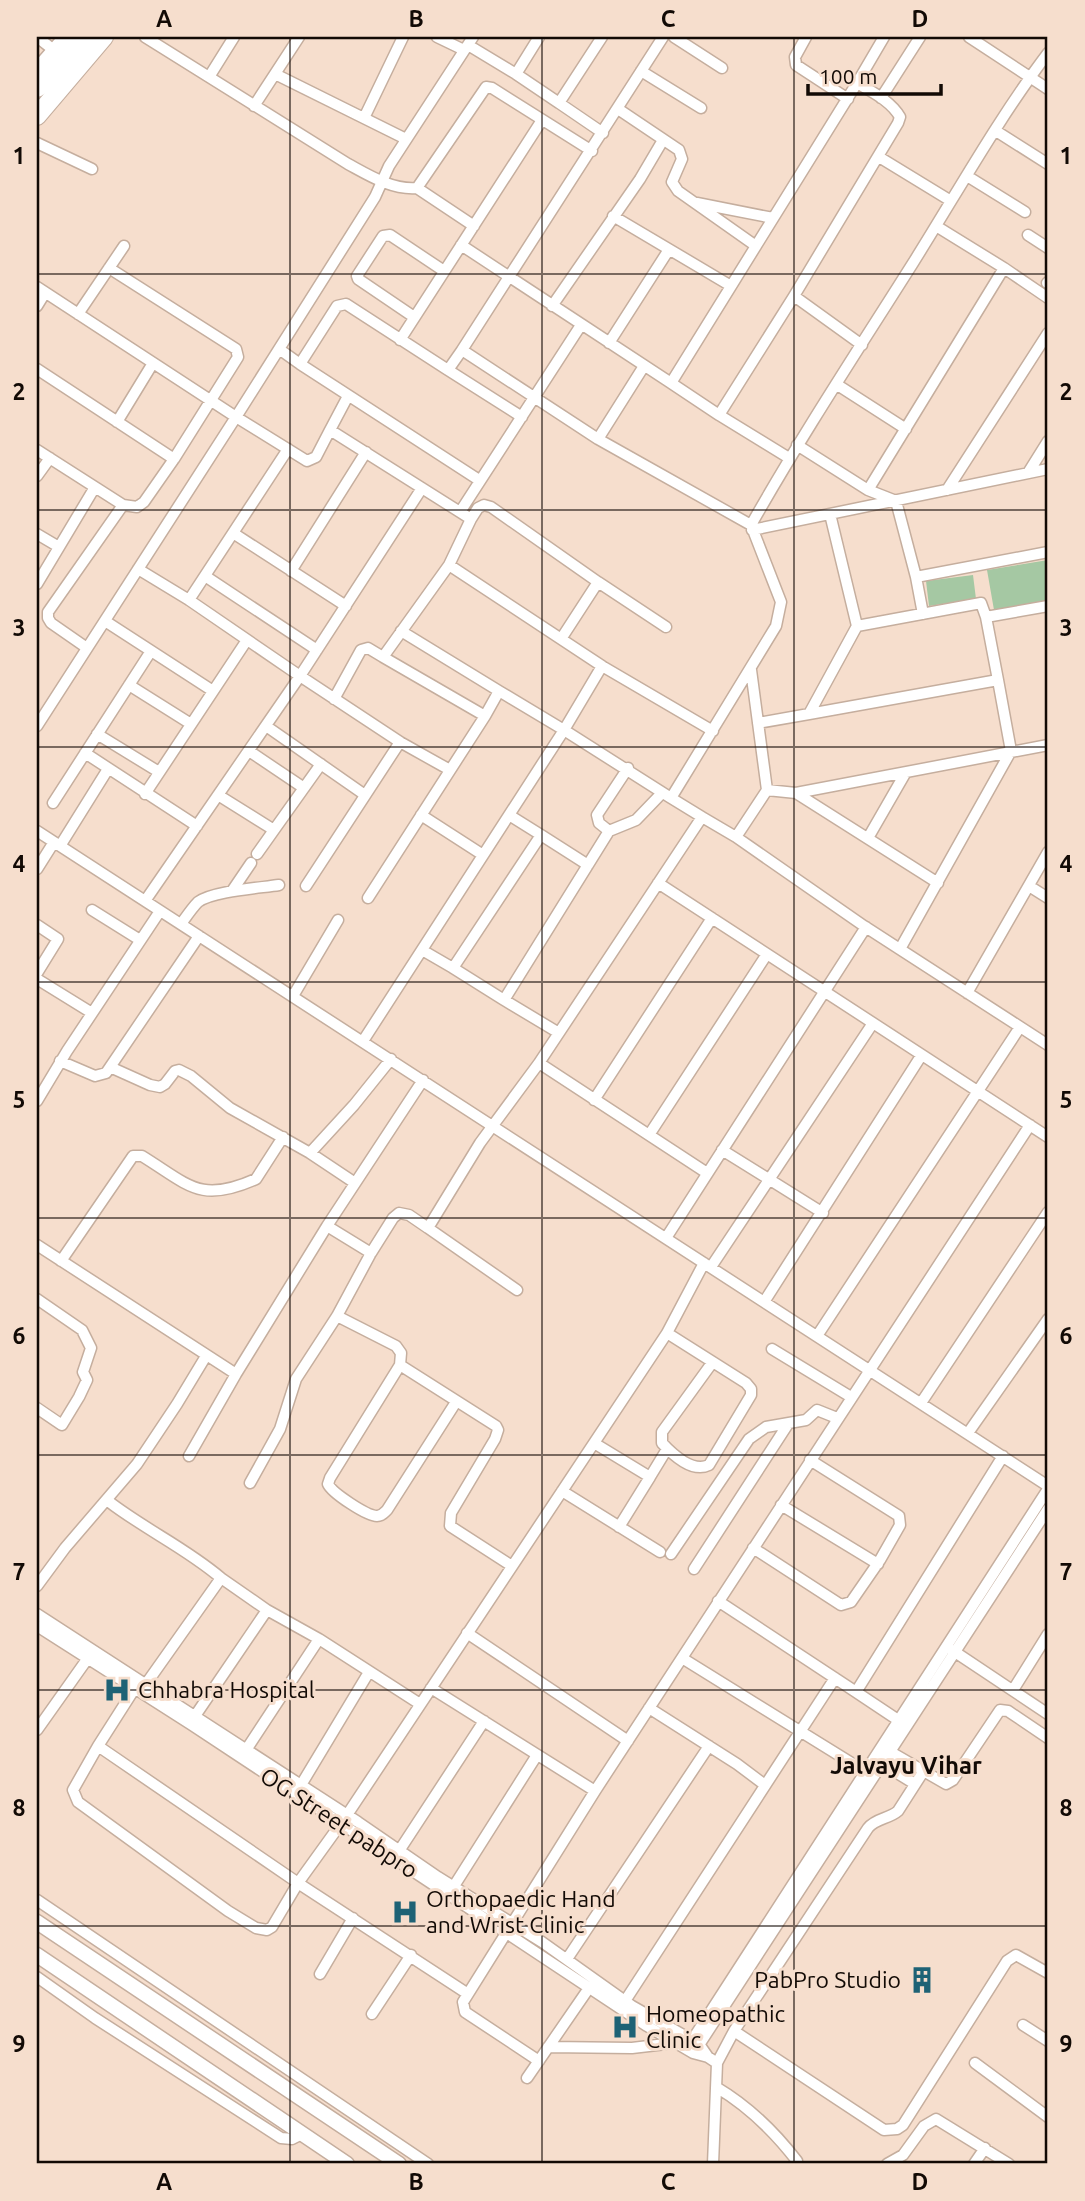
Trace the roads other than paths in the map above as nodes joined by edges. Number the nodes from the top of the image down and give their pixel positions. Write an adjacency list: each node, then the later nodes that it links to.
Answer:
1 (37, 37): 20 (street)
2 (66, 37): 20 (main road)
3 (85, 37): 30 (highway)
4 (104, 37): 38 (highway)
5 (116, 37): 41 (main road)
6 (145, 37): 27 (street)
7 (234, 37): 27 (street)
8 (299, 37): 25 (street)
9 (403, 37): 39 (street)
10 (437, 37): 19 (street)
11 (540, 37): 26 (street)
12 (602, 37): 34 (street)
13 (663, 37): 24 (street)
14 (674, 37): 22 (street)
15 (884, 37): 29 (street)
16 (920, 37): 32 (street)
17 (969, 37): 28 (street)
18 (800, 39): 33 (street)
19 (468, 44): 26 (street); 44 (street)
20 (55, 51): 23 (main road)
21 (1048, 53): 28 (street)
22 (722, 68)
23 (37, 70)
24 (641, 71): 36 (street); 37 (street)
25 (275, 74): 35 (street); 39 (street)
26 (516, 74): 34 (street)
27 (209, 77): 35 (street)
28 (1030, 77): 31 (street); 42 (street)
29 (858, 83): 32 (street); 33 (street)
30 (37, 88)
31 (1048, 89)
32 (881, 98): 48 (street)
33 (848, 99): 58 (street)
34 (559, 103): 43 (street)
35 (254, 106): 52 (street)
36 (701, 108)
37 (618, 109): 43 (street); 45 (street)
38 (37, 116)
39 (364, 118): 44 (street)
40 (542, 120): 47 (street); 53 (street); 59 (street)
41 (37, 125)
42 (996, 131): 49 (street); 51 (street)
43 (603, 132): 47 (street)
44 (406, 139): 52 (street)
45 (663, 140): 55 (street); 57 (street)
46 (37, 142): 50 (street)
47 (592, 151): 70 (street)
48 (879, 157): 54 (street); 73 (street)
49 (1048, 164)
50 (92, 169)
51 (967, 176): 54 (street); 56 (street)
52 (382, 182): 53 (street); 84 (street)
53 (417, 188): 59 (street)
54 (951, 201): 60 (street)
55 (693, 203): 58 (street); 64 (street)
56 (1025, 212)
57 (613, 216): 66 (street); 76 (street)
58 (774, 218): 64 (street)
59 (474, 226): 62 (street)
60 (936, 226): 68 (street); 83 (street)
61 (1028, 235): 65 (street)
62 (461, 245): 69 (street); 70 (street)
63 (124, 246): 67 (street)
64 (757, 246): 71 (street)
65 (1048, 248)
66 (668, 251): 71 (street); 82 (street)
67 (109, 268): 77 (street); 95 (street)
68 (1004, 268): 74 (street); 100 (street)
69 (444, 271): 78 (street); 78 (street)
70 (508, 277): 76 (street); 85 (street)
71 (731, 286): 91 (street)
72 (41, 290): 75 (street); 77 (street)
73 (794, 296): 83 (street); 96 (street)
74 (1048, 298)
75 (37, 306)
76 (552, 306): 79 (street)
77 (78, 314): 86 (street)
78 (414, 317): 81 (street)
79 (581, 325): 82 (street); 94 (street)
80 (1047, 338): 118 (street)
81 (400, 340): 87 (street); 90 (street)
82 (609, 343): 88 (street)
83 (862, 345): 92 (street)
84 (279, 349): 87 (street); 97 (street)
85 (462, 350): 90 (street); 94 (street)
86 (153, 363): 95 (street); 99 (street)
87 (300, 364): 93 (street)
88 (644, 366): 91 (street); 102 (street)
89 (37, 369): 99 (street)
90 (448, 370): 98 (street)
91 (671, 383): 96 (street)
92 (836, 384): 100 (street); 104 (street)
93 (348, 396): 101 (street); 114 (street)
94 (534, 399): 98 (street); 102 (street)
95 (212, 401): 97 (street); 110 (street)
96 (719, 415): 109 (street)
97 (236, 417): 105 (street); 130 (street)
98 (522, 417): 114 (street)
99 (117, 422): 110 (street)
100 (906, 429): 117 (street)
101 (330, 430): 105 (street); 107 (street)
102 (598, 439): 124 (street)
103 (1048, 441): 112 (street)
104 (797, 444): 109 (street); 117 (street)
105 (288, 449): 125 (street)
106 (37, 450): 108 (street)
107 (366, 452): 116 (street); 131 (street)
108 (50, 458): 113 (street); 115 (street)
109 (789, 458): 124 (street)
110 (174, 459): 120 (street)
111 (1048, 469): 112 (street)
112 (1028, 472): 118 (street)
113 (37, 476)
114 (479, 480): 121 (street)
115 (95, 487): 120 (street); 127 (street)
116 (422, 488): 121 (street); 137 (street)
117 (868, 490): 119 (street)
118 (947, 490): 119 (street)
119 (896, 501): 122 (street); 133 (street)
120 (123, 505): 147 (street)
121 (460, 512): 123 (street)
122 (830, 514): 124 (street); 142 (street)
123 (471, 519): 129 (street); 134 (street)
124 (751, 528): 152 (street)
125 (233, 533): 131 (street); 132 (street)
126 (37, 534): 127 (street)
127 (59, 547): 135 (street)
128 (1048, 552): 133 (street)
129 (449, 565): 144 (street); 145 (street)
130 (138, 569): 136 (street); 141 (street)
131 (291, 571): 137 (street)
132 (205, 576): 136 (street); 148 (street)
133 (916, 577): 139 (street)
134 (598, 582): 143 (street); 145 (street)
135 (37, 584)
136 (189, 600): 146 (street)
137 (346, 606): 148 (street)
138 (1048, 606): 140 (street)
139 (923, 614): 140 (street); 142 (street)
140 (986, 617): 154 (street)
141 (105, 621): 147 (street); 149 (street)
142 (856, 626): 159 (street)
143 (666, 627)
144 (401, 631): 150 (street); 157 (street)
145 (562, 639): 151 (street)
146 (247, 640): 153 (street); 156 (street)
147 (87, 648): 163 (street)
148 (317, 650): 153 (street)
149 (151, 651): 155 (street); 156 (street)
150 (383, 657): 158 (street); 160 (street)
151 (602, 666): 165 (street); 166 (street)
152 (751, 670): 161 (street); 166 (street)
153 (300, 676): 158 (street); 164 (street)
154 (998, 680): 159 (street); 171 (street)
155 (129, 685): 162 (street); 167 (street)
156 (213, 691): 162 (street)
157 (499, 691): 160 (street); 165 (street)
158 (334, 699): 168 (street)
159 (809, 714): 161 (street)
160 (485, 716): 176 (street)
161 (758, 723): 180 (street)
162 (191, 724): 177 (street)
163 (37, 726)
164 (266, 726): 170 (street); 173 (street)
165 (564, 730): 174 (street); 188 (street)
166 (713, 731): 185 (street)
167 (97, 734): 172 (street); 177 (street)
168 (400, 742): 176 (street); 184 (street)
169 (1048, 745): 171 (street)
170 (249, 751): 179 (street); 183 (street)
171 (1010, 751): 178 (street); 203 (street)
172 (85, 753): 175 (street); 186 (street)
173 (321, 764): 179 (street); 184 (street)
174 (628, 768): 185 (street); 193 (street)
175 (108, 769): 182 (street); 197 (street)
176 (450, 770): 187 (street)
177 (159, 772): 182 (street)
178 (906, 772): 181 (street); 196 (street)
179 (304, 788): 191 (street)
180 (766, 790): 181 (street); 195 (street)
181 (796, 793): 196 (street)
182 (145, 794): 190 (street)
183 (218, 795): 190 (street); 191 (street)
184 (366, 795): 205 (street)
185 (667, 795): 189 (street); 193 (street)
186 (52, 803)
187 (421, 815): 199 (street); 208 (street)
188 (509, 815): 194 (street); 199 (street)
189 (702, 817): 195 (street); 202 (street)
190 (197, 826): 210 (street)
191 (274, 830): 207 (street)
192 (37, 831): 197 (street)
193 (609, 831): 200 (street)
194 (541, 835): 200 (street); 223 (street)
195 (736, 838): 217 (street)
196 (868, 838): 203 (street)
197 (57, 844): 201 (street); 210 (street)
198 (1048, 852): 206 (street)
199 (483, 855): 221 (street)
200 (588, 865): 229 (street)
201 (37, 869)
202 (658, 883): 213 (street); 233 (street)
203 (938, 883): 220 (street)
204 (279, 885): 207 (street)
205 (306, 886)
206 (1029, 886): 209 (street); 227 (street)
207 (232, 891): 215 (street)
208 (368, 898)
209 (1048, 898)
210 (145, 901): 212 (street)
211 (92, 909): 219 (street)
212 (160, 911): 215 (street); 219 (street)
213 (712, 918): 222 (street); 243 (street)
214 (338, 920): 228 (street)
215 (181, 924): 218 (street)
216 (37, 925): 224 (street)
217 (866, 927): 220 (street); 226 (street)
218 (199, 936): 228 (street); 240 (street)
219 (140, 940): 230 (street)
220 (900, 949): 227 (street)
221 (422, 950): 223 (street); 234 (street)
222 (767, 954): 226 (street); 247 (street)
223 (453, 968): 229 (street)
224 (37, 973)
225 (37, 979): 230 (street)
226 (825, 992): 231 (street); 250 (street)
227 (967, 993): 232 (street)
228 (293, 996): 234 (street)
229 (504, 1000): 233 (street)
230 (92, 1013): 238 (street)
231 (873, 1023): 236 (street); 253 (street)
232 (1020, 1027): 235 (street); 242 (street)
233 (559, 1033): 239 (street)
234 (363, 1041): 237 (street)
235 (1048, 1045)
236 (921, 1056): 242 (street); 256 (street)
237 (391, 1059): 241 (street); 251 (street)
238 (60, 1061): 240 (street); 244 (street)
239 (539, 1063): 243 (street); 245 (street)
240 (110, 1067): 248 (street)
241 (423, 1080): 245 (street); 254 (street)
242 (977, 1091): 246 (street); 270 (street)
243 (594, 1100): 247 (street)
244 (37, 1101)
245 (493, 1125): 258 (street); 259 (street)
246 (1030, 1125): 249 (street); 275 (street)
247 (649, 1135): 252 (street)
248 (284, 1137): 251 (street); 262 (street)
249 (1048, 1137)
250 (722, 1150): 252 (street); 253 (street)
251 (310, 1153): 254 (street)
252 (707, 1173): 259 (street)
253 (769, 1179): 256 (street); 263 (street)
254 (355, 1183): 257 (street)
255 (1048, 1212): 279 (street)
256 (822, 1213): 266 (street)
257 (327, 1226): 261 (street); 276 (street)
258 (428, 1228): 261 (street); 264 (street)
259 (666, 1238): 263 (street)
260 (37, 1245): 262 (street)
261 (371, 1253): 267 (street)
262 (61, 1261): 272 (street)
263 (707, 1266): 266 (street); 269 (street)
264 (517, 1290)
265 (37, 1300): 280 (street)
266 (764, 1302): 270 (street)
267 (337, 1316): 274 (street); 290 (street)
268 (1048, 1320): 283 (street)
269 (667, 1333): 273 (street); 284 (street)
270 (817, 1336): 275 (street)
271 (772, 1349): 277 (street)
272 (206, 1356): 276 (street); 293 (street)
273 (712, 1363): 285 (street); 285 (street)
274 (400, 1365): 278 (street); 278 (street)
275 (869, 1370): 277 (street); 279 (street)
276 (236, 1374): 286 (street)
277 (851, 1397): 281 (street)
278 (456, 1402): 299 (street)
279 (921, 1403): 283 (street)
280 (37, 1408)
281 (837, 1418): 282 (street); 288 (street)
282 (788, 1424): 296 (street); 300 (street)
283 (968, 1433): 287 (street)
284 (594, 1443): 289 (street); 292 (street)
285 (667, 1449): 289 (street)
286 (189, 1456)
287 (1003, 1456): 291 (street); 318 (street)
288 (810, 1460): 294 (street); 298 (street)
289 (650, 1477): 296 (street)
290 (250, 1483)
291 (1048, 1487): 310 (street)
292 (562, 1491): 296 (street); 299 (street)
293 (108, 1501): 301 (street); 302 (street)
294 (781, 1505): 297 (street); 298 (street)
295 (1048, 1509): 310 (street)
296 (619, 1527)
297 (753, 1548): 298 (street); 303 (street)
298 (878, 1564)
299 (512, 1566): 307 (street)
300 (694, 1569)
301 (221, 1578): 304 (street); 315 (street)
302 (37, 1586)
303 (718, 1601): 312 (street); 314 (street)
304 (267, 1610): 309 (street); 322 (street)
305 (37, 1614): 315 (street, OG Street pabpro)
306 (37, 1626): 311 (street, OG Street pabpro)
307 (467, 1633): 316 (street); 328 (street)
308 (1048, 1634): 317 (street)
309 (319, 1639): 313 (street); 332 (street)
310 (951, 1649): 317 (street); 323 (street); 331 (street)
311 (88, 1658): 315 (street, OG Street pabpro); 325 (street)
312 (682, 1658): 320 (street); 326 (street)
313 (369, 1672): 319 (street); 338 (street)
314 (835, 1678): 318 (street); 326 (street)
315 (141, 1686): 322 (street, OG Street pabpro); 329 (street); 342 (street, OG Street pabpro)
316 (431, 1688): 319 (street); 324 (street)
317 (1013, 1690): 321 (street)
318 (856, 1692): 323 (street)
319 (420, 1704): 341 (street)
320 (649, 1708): 328 (street); 330 (street)
321 (1048, 1714)
322 (195, 1716): 332 (street, OG Street pabpro)
323 (898, 1720): 331 (street)
324 (484, 1721): 333 (street); 343 (street)
325 (37, 1730)
326 (800, 1731): 335 (street); 339 (street)
327 (1048, 1738): 336 (street)
328 (628, 1741): 340 (street)
329 (98, 1746): 344 (street); 344 (street)
330 (709, 1746): 339 (street); 352 (street)
331 (886, 1749): 334 (street); 336 (street)
332 (246, 1750): 338 (street, OG Street pabpro)
333 (537, 1755): 340 (street); 345 (street)
334 (878, 1761): 335 (street); 337 (street); 365 (street)
335 (866, 1772): 365 (street)
336 (923, 1772): 337 (street)
337 (915, 1784): 361 (street)
338 (301, 1785): 341 (street, OG Street pabpro)
339 (765, 1785): 358 (street)
340 (595, 1791): 349 (street)
341 (347, 1815): 342 (street); 343 (street, OG Street pabpro)
342 (340, 1825): 344 (street); 349 (street, OG Street pabpro)
343 (400, 1851): 345 (street, OG Street pabpro)
344 (299, 1883): 347 (street)
345 (454, 1886): 349 (street, OG Street pabpro)
346 (37, 1900): 376 (street)
347 (353, 1918): 351 (street); 354 (street)
348 (37, 1922): 375 (main road)
349 (510, 1929): 352 (street, OG Street pabpro); 356 (street, OG Street pabpro); 357 (street)
350 (37, 1955): 372 (main road)
351 (411, 1955): 357 (street); 359 (street)
352 (567, 1959): 358 (street, OG Street pabpro)
353 (1048, 1973): 361 (street)
354 (320, 1974)
355 (37, 1977): 372 (street)
356 (589, 1988): 363 (street, OG Street pabpro); 364 (street)
357 (468, 1994): 367 (street)
358 (625, 2001): 365 (street, OG Street pabpro)
359 (372, 2014)
360 (1023, 2025): 362 (street)
361 (734, 2031): 366 (street)
362 (1048, 2041)
363 (674, 2043): 364 (street); 365 (street, OG Street pabpro)
364 (548, 2047): 367 (street)
365 (693, 2047): 366 (street, OG Street pabpro)
366 (712, 2060): 370 (street)
367 (539, 2061): 369 (street)
368 (975, 2063): 371 (street)
369 (527, 2078)
370 (716, 2087): 377 (street); 378 (street)
371 (1048, 2116)
372 (302, 2134): 374 (main road)
373 (985, 2148): 379 (street); 380 (street); 381 (street)
374 (347, 2164)
375 (399, 2164)
376 (428, 2164)
377 (713, 2164)
378 (796, 2164)
379 (887, 2164)
380 (974, 2164)
381 (1009, 2164)

